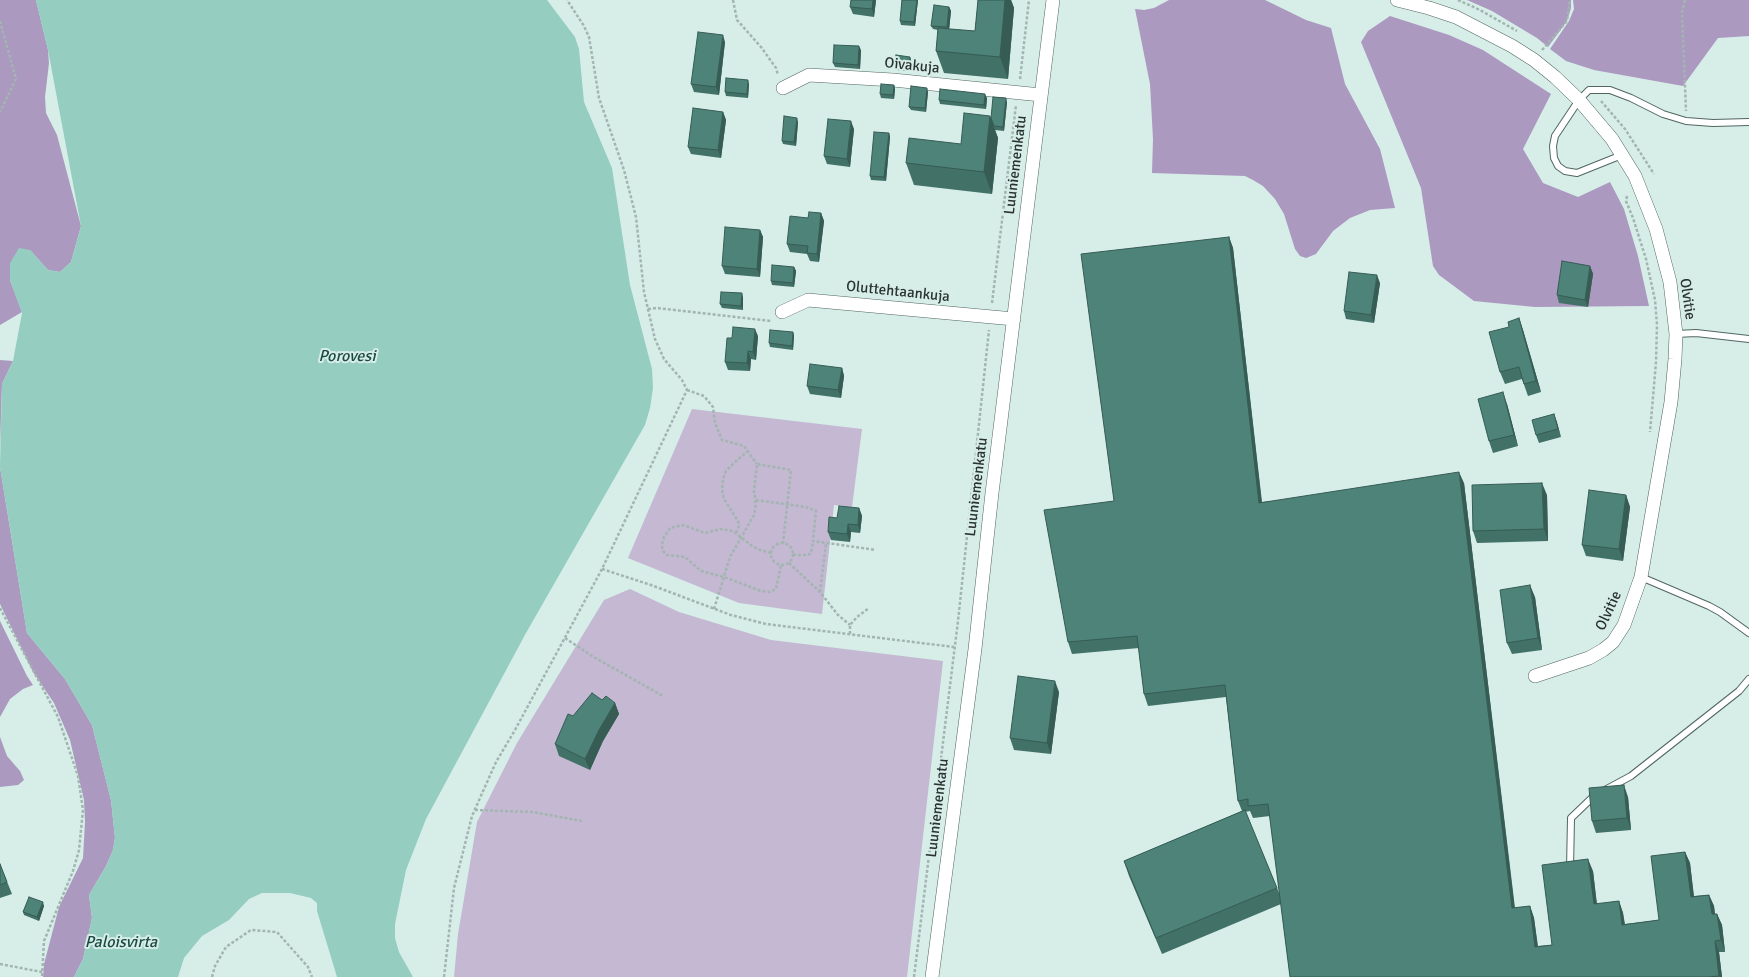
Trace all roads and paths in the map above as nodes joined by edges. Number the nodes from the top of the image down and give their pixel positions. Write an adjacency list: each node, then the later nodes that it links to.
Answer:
1 (567, 0): 20 (path)
2 (733, 0): 10 (path)
3 (1029, 0): 11 (path)
4 (1053, 0): 12 (street, Luuniemenkatu)
5 (1397, 0): 9 (street, Olvitie)
6 (1570, 0): 9 (path)
7 (1685, 0): 15 (path)
8 (0, 21): 14 (path)
9 (1534, 60): 13 (street, Olvitie)
10 (783, 88): 11 (street, Oivakuja)
11 (1018, 94): 12 (street, Oivakuja); 22 (path)
12 (1041, 95): 23 (street, Luuniemenkatu)
13 (1579, 100): 15 (lane); 17 (street, Olvitie); 17 (lane)
14 (0, 112)
15 (1686, 121): 16 (lane)
16 (1749, 122)
17 (1622, 155): 19 (street, Olvitie)
18 (1644, 160): 19 (path)
19 (1634, 176): 24 (street, Olvitie); 27 (path)
20 (648, 309): 21 (path); 26 (path)
21 (782, 312): 22 (street, Oluttehtaankuja)
22 (990, 318): 23 (street, Oluttehtaankuja); 53 (path)
23 (1014, 319): 67 (street, Luuniemenkatu)
24 (1676, 334): 25 (lane); 44 (street, Olvitie)
25 (1749, 339)
26 (687, 390): 28 (path); 42 (path)
27 (1649, 436)
28 (748, 451): 29 (path); 32 (path)
29 (757, 464): 30 (path); 31 (path)
30 (756, 500): 31 (path); 33 (path)
31 (787, 504): 34 (path); 35 (path)
32 (736, 533): 33 (path); 43 (path)
33 (742, 537): 38 (path); 43 (path)
34 (813, 541): 36 (path); 39 (path)
35 (783, 543): 38 (path); 39 (path)
36 (826, 543): 37 (path); 45 (path)
37 (876, 550)
38 (771, 553): 41 (path)
39 (794, 555): 40 (path)
40 (789, 563): 41 (path); 45 (path)
41 (781, 565): 43 (path)
42 (602, 569): 48 (path); 52 (path)
43 (724, 577): 48 (path)
44 (1641, 577): 51 (lane); 54 (street, Olvitie)
45 (820, 592): 49 (path)
46 (0, 608): 61 (path)
47 (869, 608): 49 (path)
48 (714, 609): 50 (path)
49 (850, 625): 50 (path)
50 (850, 634): 53 (path)
51 (1749, 634)
52 (565, 638): 56 (path); 57 (path)
53 (954, 647): 66 (path)
54 (1535, 676)
55 (1749, 679): 59 (lane)
56 (663, 696)
57 (475, 810): 58 (path); 65 (path)
58 (582, 821)
59 (1570, 874)
60 (0, 964): 61 (path)
61 (42, 972): 62 (path)
62 (42, 977)
63 (212, 977): 64 (path)
64 (312, 977)
65 (444, 977)
66 (914, 977)
67 (932, 977)

